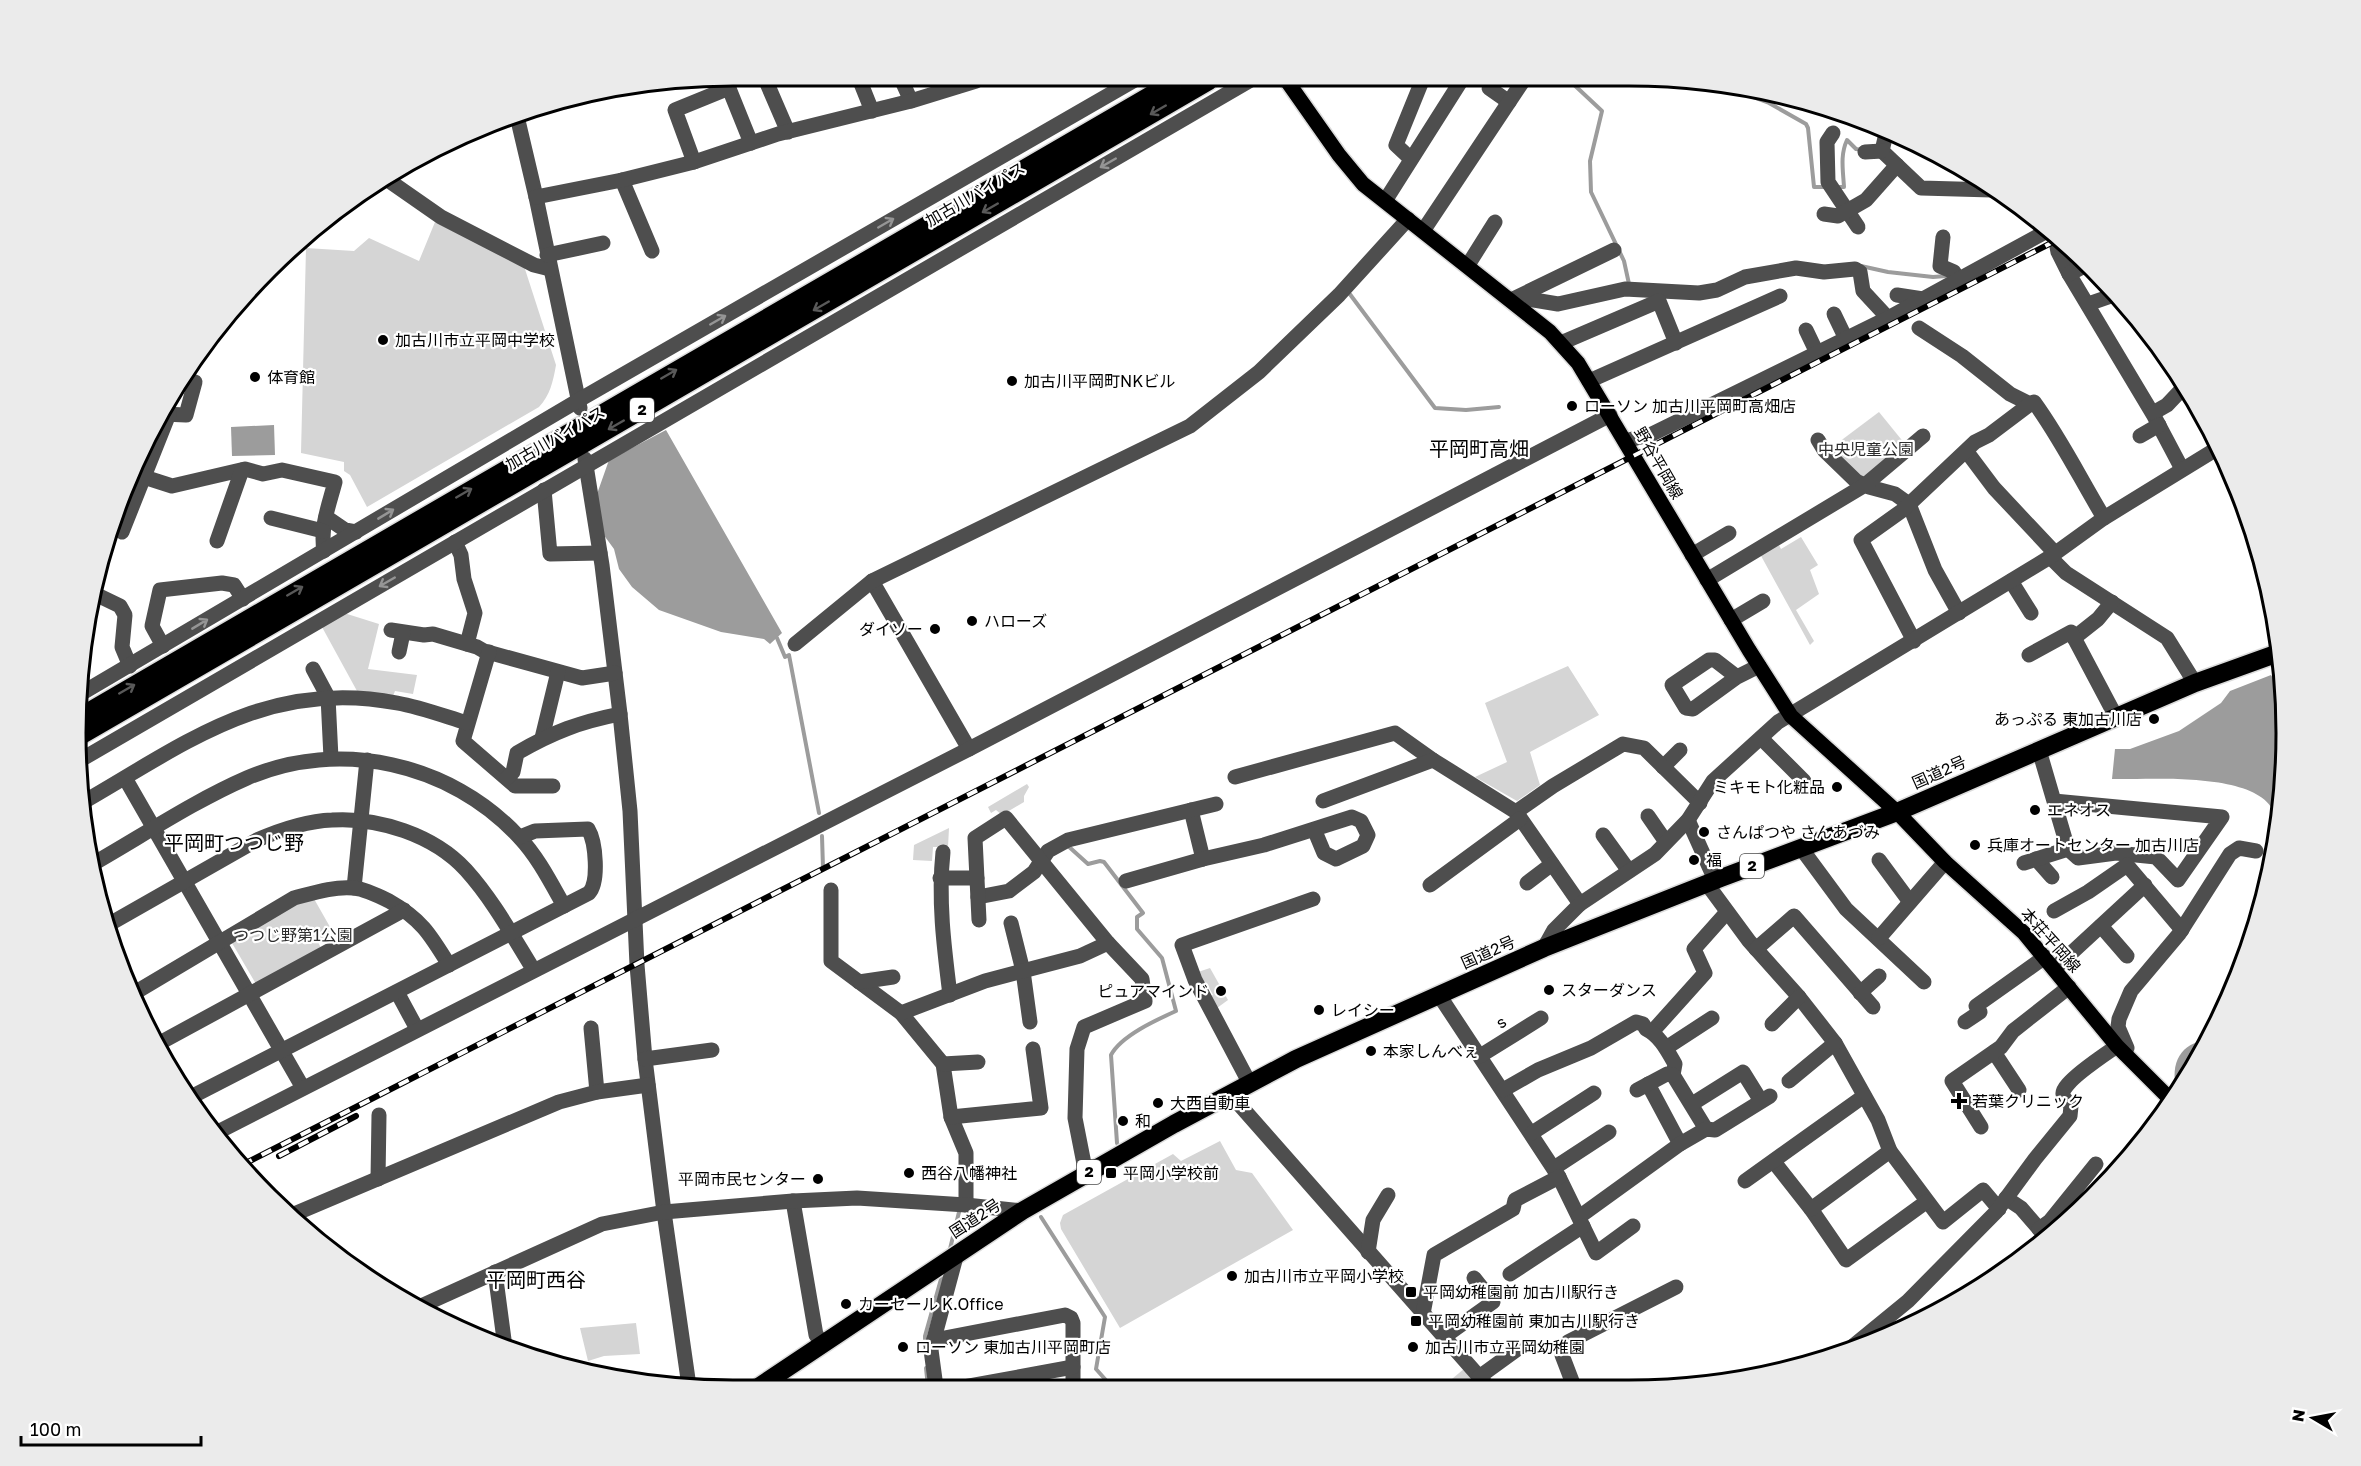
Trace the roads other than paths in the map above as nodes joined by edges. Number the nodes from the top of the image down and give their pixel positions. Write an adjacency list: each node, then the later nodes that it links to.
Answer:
1 (724, 86): 27 (street)
2 (727, 86): 23 (street)
3 (767, 86): 20 (street)
4 (862, 86): 18 (street)
5 (904, 86): 16 (street)
6 (943, 86): 16 (street)
7 (1124, 86): 69 (street, one-way to 7)
8 (1166, 86): 127 (highway, 加古川バイパス / 2, one-way to 8)
9 (1200, 86): 132 (highway, 加古川バイパス / 2, one-way to 132)
10 (1240, 86): 80 (street, one-way to 80)
11 (1291, 86): 33 (main road, 野谷平岡線)
12 (1420, 86): 26 (street)
13 (1458, 86): 26 (street)
14 (1520, 86): 17 (street)
15 (1489, 88): 17 (street)
16 (911, 101): 18 (street)
17 (1509, 102): 39 (street)
18 (872, 111): 20 (street)
19 (518, 122): 32 (street)
20 (788, 132): 23 (street)
21 (1833, 132): 34 (street)
22 (1885, 139): 24 (street)
23 (751, 143): 27 (street)
24 (1882, 151): 25 (street); 28 (street)
25 (1865, 152)
26 (1412, 159): 33 (street)
27 (694, 162): 29 (street)
28 (1897, 165): 31 (street); 34 (street)
29 (622, 180): 32 (street); 45 (street)
30 (392, 183): 46 (street)
31 (1975, 187)
32 (536, 197): 46 (street)
33 (1385, 201): 36 (main road, 野谷平岡線)
34 (1848, 211): 35 (street); 38 (street)
35 (1824, 214)
36 (1408, 219): 39 (main road, 野谷平岡線); 100 (street)
37 (1495, 222): 47 (street)
38 (1858, 227)
39 (1423, 231): 47 (main road, 野谷平岡線)
40 (2041, 234): 50 (street)
41 (1943, 237): 50 (street)
42 (592, 241): 46 (street)
43 (2057, 248): 49 (street)
44 (1605, 250): 55 (street)
45 (652, 251)
46 (548, 262): 69 (street)
47 (1468, 265): 55 (main road, 野谷平岡線)
48 (2079, 269): 49 (street)
49 (2069, 274): 56 (street)
50 (1958, 280): 54 (street)
51 (1897, 294): 54 (street)
52 (1780, 296): 62 (street)
53 (2107, 297): 56 (street)
54 (1923, 299): 58 (street)
55 (1511, 300): 58 (street); 63 (main road, 野谷平岡線)
56 (2088, 304): 72 (street)
57 (1834, 314): 61 (street)
58 (1888, 318): 61 (street)
59 (1918, 328): 68 (street)
60 (1806, 330): 64 (street)
61 (1846, 339): 64 (street)
62 (1676, 343): 63 (street); 66 (street)
63 (1561, 344): 66 (main road, 野谷平岡線)
64 (1817, 353): 77 (street)
65 (190, 381): 70 (street)
66 (1589, 381): 71 (main road, 野谷平岡線)
67 (2179, 393): 72 (street)
68 (2030, 404): 78 (street); 88 (street)
69 (580, 406): 91 (street, one-way to 69)
70 (169, 414)
71 (1610, 415): 77 (main road, 野谷平岡線); 135 (street)
72 (2156, 419): 75 (street); 81 (street)
73 (159, 433): 83 (street)
74 (1923, 436): 84 (street)
75 (2140, 436)
76 (1818, 440): 84 (street)
77 (1624, 441): 97 (main road, 野谷平岡線)
78 (1967, 452): 86 (street); 98 (street)
79 (2211, 452): 81 (street)
80 (585, 461): 85 (street); 96 (street)
81 (2182, 469): 88 (street)
82 (242, 470): 83 (street); 89 (street); 93 (street)
83 (144, 477): 90 (street)
84 (1865, 485): 86 (street); 99 (street)
85 (544, 490): 94 (street); 96 (street)
86 (1909, 504): 107 (street); 110 (street)
87 (272, 518): 89 (street)
88 (2104, 518): 98 (street)
89 (324, 524): 91 (street); 95 (street)
90 (123, 532)
91 (356, 532): 95 (street)
92 (1729, 533): 97 (street)
93 (217, 542)
94 (455, 542): 111 (street); 138 (street, one-way to 138)
95 (324, 551): 103 (street)
96 (600, 553): 122 (street)
97 (1692, 555): 99 (main road, 野谷平岡線)
98 (2052, 555): 101 (street); 105 (street)
99 (1707, 580): 108 (main road, 野谷平岡線)
100 (872, 581): 112 (street); 135 (street)
101 (2011, 581): 106 (street); 107 (street)
102 (100, 597): 118 (street)
103 (243, 599): 113 (street, one-way to 103); 113 (street)
104 (1763, 601): 108 (street)
105 (2112, 602): 109 (street); 124 (street)
106 (2031, 613)
107 (1959, 614): 110 (street)
108 (1731, 620): 119 (main road, 野谷平岡線)
109 (2074, 638): 116 (street); 130 (street)
110 (1914, 641): 129 (street)
111 (467, 644): 114 (street); 115 (street)
112 (795, 644)
113 (163, 646): 118 (street)
114 (399, 652)
115 (489, 652): 121 (street); 131 (street)
116 (2029, 655)
117 (2271, 655): 124 (highway, 国道2号 / 2)
118 (130, 666): 125 (street)
119 (1759, 666): 123 (street); 129 (main road, 野谷平岡線)
120 (313, 669): 126 (street)
121 (558, 672): 122 (street); 133 (street)
122 (615, 673): 128 (street)
123 (1737, 677): 123 (street)
124 (2194, 683): 130 (highway, 国道2号 / 2)
125 (87, 690)
126 (328, 697): 131 (street); 139 (street); 144 (street)
127 (87, 712)
128 (620, 714): 133 (street); 198 (street)
129 (1791, 716): 134 (street); 154 (main road, 野谷平岡線)
130 (2116, 717): 137 (highway, 国道2号 / 2)
131 (467, 723): 145 (street)
132 (86, 733)
133 (542, 738): 145 (street)
134 (1761, 738): 146 (street); 151 (street)
135 (969, 749): 198 (street)
136 (1680, 750): 142 (street)
137 (2039, 750): 150 (street); 154 (highway, 国道2号 / 2)
138 (87, 756)
139 (331, 758): 140 (street); 159 (street)
140 (367, 760): 158 (street); 162 (street)
141 (1433, 760): 143 (street); 149 (street); 155 (street)
142 (1663, 768): 151 (street); 155 (street)
143 (1236, 777)
144 (125, 778): 148 (street); 159 (street)
145 (507, 778): 147 (street)
146 (1804, 781)
147 (553, 786)
148 (89, 799)
149 (1323, 801)
150 (2054, 801): 165 (street); 165 (street)
151 (1700, 803): 157 (street)
152 (1216, 804): 153 (street)
153 (1191, 810): 168 (street); 169 (street)
154 (1897, 812): 164 (highway, 国道2号 / 2); 172 (main road, 本荘平岡線)
155 (1518, 816): 173 (street); 183 (street)
156 (1648, 816): 163 (street)
157 (1688, 820): 163 (street); 181 (street)
158 (360, 821): 180 (street); 185 (street); 202 (street)
159 (153, 829): 171 (street); 180 (street)
160 (1314, 829): 168 (street)
161 (1603, 835): 174 (street)
162 (520, 837): 192 (street); 192 (street)
163 (1666, 842): 174 (street)
164 (1801, 848): 181 (highway, 国道2号 / 2); 203 (street)
165 (2068, 849): 176 (street)
166 (2256, 851): 201 (street)
167 (943, 852): 177 (street)
168 (1203, 859): 175 (street)
169 (1042, 860): 178 (street); 188 (street); 205 (street)
170 (1879, 860): 190 (street)
171 (98, 861)
172 (1945, 862): 190 (street); 209 (main road, 本荘平岡線)
173 (1552, 864): 182 (street); 191 (street)
174 (1629, 871): 191 (street)
175 (1143, 877): 179 (street); 187 (street)
176 (2052, 877)
177 (940, 878): 178 (street); 222 (street)
178 (977, 878): 188 (street)
179 (1126, 881)
180 (184, 882): 197 (street); 204 (street)
181 (1711, 882): 195 (street); 206 (highway, 国道2号 / 2)
182 (1527, 883)
183 (1430, 885)
184 (2145, 885): 194 (street); 200 (street); 201 (street)
185 (354, 888): 193 (street); 204 (street)
186 (831, 890): 216 (street)
187 (1147, 892)
188 (978, 897): 196 (street)
189 (1313, 899): 249 (street)
190 (1910, 902): 203 (street)
191 (1580, 903): 206 (street)
192 (564, 906): 202 (street)
193 (404, 910): 210 (street); 221 (street)
194 (2054, 911)
195 (1727, 912): 207 (street); 234 (street)
196 (979, 920)
197 (114, 921)
198 (635, 921): 212 (street); 244 (street)
199 (1011, 923): 213 (street)
200 (2101, 926): 208 (street); 209 (street)
201 (2182, 930): 240 (street)
202 (511, 933): 210 (street); 212 (street)
203 (1879, 938): 211 (street)
204 (220, 943): 218 (street); 221 (street)
205 (1108, 943): 213 (street); 273 (street)
206 (1544, 948): 223 (highway, 国道2号 / 2)
207 (1756, 949): 220 (street); 224 (street)
208 (2127, 956)
209 (2049, 963): 217 (main road, 本荘平岡線); 230 (street)
210 (449, 965): 219 (street)
211 (1890, 967): 215 (street); 220 (street)
212 (533, 969): 233 (street)
213 (1023, 971): 222 (street); 229 (street)
214 (893, 977): 216 (street)
215 (1924, 981)
216 (859, 982): 226 (street)
217 (2069, 987): 240 (main road, 本荘平岡線); 242 (street)
218 (139, 990)
219 (397, 992): 233 (street); 241 (street)
220 (1860, 993): 225 (street)
221 (249, 994): 235 (street); 241 (street)
222 (950, 995): 226 (street)
223 (1439, 995): 243 (street); 249 (highway, 国道2号 / 2)
224 (1798, 997): 231 (street); 236 (street)
225 (1873, 1007)
226 (901, 1013): 246 (street)
227 (1541, 1018): 243 (street, s)
228 (1712, 1018): 237 (street)
229 (1030, 1022)
230 (1965, 1022)
231 (1772, 1024)
232 (591, 1028): 254 (street)
233 (417, 1029): 251 (street)
234 (1652, 1032): 237 (street); 252 (street)
235 (164, 1041)
236 (1835, 1043): 248 (street); 259 (street)
237 (1666, 1048): 247 (street)
238 (1033, 1049): 262 (street)
239 (712, 1050): 244 (street)
240 (2120, 1050): 257 (main road, 本荘平岡線); 279 (street)
241 (282, 1052): 251 (street); 258 (street)
242 (1994, 1052): 253 (street); 263 (street)
243 (1480, 1056): 252 (street)
244 (645, 1059): 250 (street)
245 (978, 1062): 246 (street)
246 (944, 1064): 262 (street)
247 (1673, 1074): 260 (street); 268 (street)
248 (1789, 1081)
249 (1250, 1084): 256 (highway, 国道2号 / 2)
250 (648, 1085): 254 (street); 284 (street)
251 (303, 1088): 265 (street)
252 (1503, 1090): 267 (street)
253 (2019, 1090)
254 (597, 1092): 274 (street)
255 (1594, 1093): 267 (street)
256 (1230, 1094): 273 (highway, 国道2号 / 2); 289 (street)
257 (2165, 1094)
258 (196, 1095)
259 (1864, 1096): 269 (street); 270 (street)
260 (1692, 1104): 264 (street); 264 (street)
261 (379, 1115): 274 (street)
262 (951, 1117): 280 (street)
263 (1981, 1126)
264 (1706, 1129): 268 (street)
265 (222, 1130)
266 (1609, 1132): 272 (street)
267 (1532, 1133): 272 (street)
268 (1680, 1144): 285 (street)
269 (1890, 1151): 278 (street); 281 (street)
270 (1774, 1162): 275 (street); 281 (street)
271 (2096, 1164): 287 (street)
272 (1557, 1172): 285 (street); 296 (street)
273 (1086, 1174): 282 (highway, 国道2号 / 2)
274 (378, 1179): 283 (street)
275 (1745, 1181)
276 (1388, 1195): 289 (street)
277 (793, 1201): 280 (street); 284 (street); 301 (street)
278 (1926, 1202): 279 (street); 281 (street)
279 (2002, 1203): 288 (street); 297 (street)
280 (962, 1205): 282 (street)
281 (1811, 1209)
282 (1022, 1211): 290 (highway, 国道2号 / 2)
283 (298, 1212)
284 (664, 1212): 291 (street); 304 (street)
285 (1581, 1221): 286 (street); 292 (street)
286 (1634, 1226)
287 (2047, 1227)
288 (2041, 1232)
289 (1368, 1252): 296 (street)
290 (950, 1257): 300 (street); 301 (highway, 国道2号 / 2)
291 (495, 1272): 295 (street); 299 (street)
292 (1510, 1274)
293 (1474, 1278): 298 (street)
294 (1676, 1287): 311 (street)
295 (427, 1303)
296 (1423, 1314): 298 (street)
297 (1866, 1335)
298 (1443, 1337): 309 (street)
299 (503, 1338)
300 (934, 1340): 303 (street); 306 (street)
301 (823, 1343): 305 (highway, 国道2号 / 2)
302 (1519, 1348): 310 (street)
303 (1073, 1367): 307 (street); 308 (street)
304 (688, 1379)
305 (769, 1380)
306 (935, 1380)
307 (1002, 1380)
308 (1073, 1380)
309 (1481, 1380)
310 (1487, 1380)
311 (1571, 1380)

